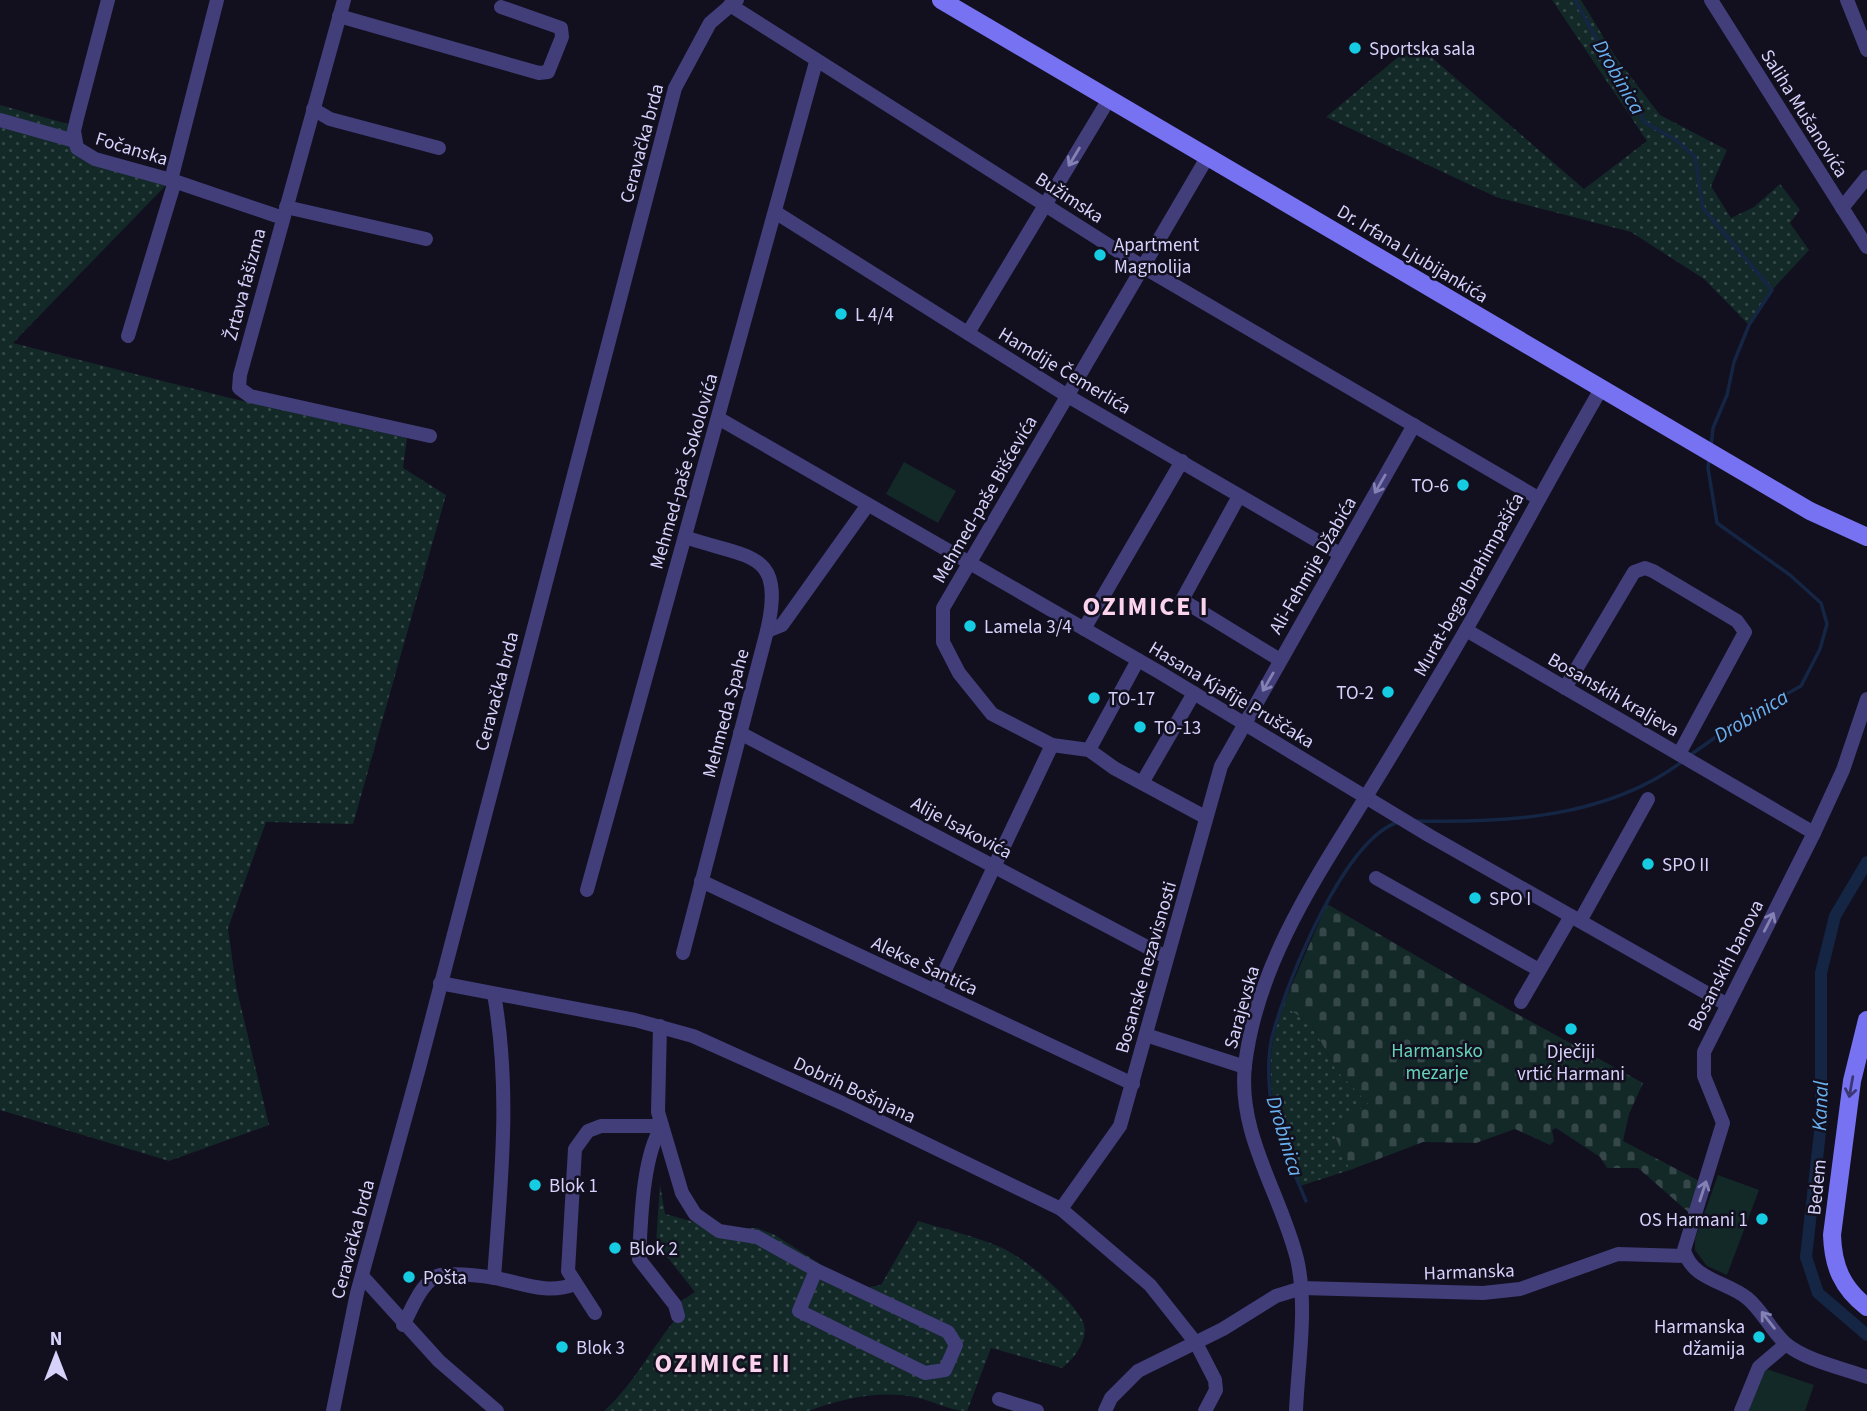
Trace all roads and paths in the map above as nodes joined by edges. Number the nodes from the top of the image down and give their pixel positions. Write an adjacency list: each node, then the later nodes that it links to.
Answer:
1 (108, 0): 15 (street, Fočanska)
2 (217, 0): 19 (street)
3 (344, 0): 9 (street, Žrtava fašizma)
4 (941, 0): 12 (main road, Dr. Irfana Ljubijankića)
5 (1711, 0): 21 (street, Saliha Mušanovića)
6 (1847, 0): 10 (street)
7 (733, 2): 11 (street, Bužimska); 68 (street, Ceravačka brda)
8 (501, 7): 9 (street)
9 (339, 16): 13 (street, Žrtava fašizma)
10 (1867, 50)
11 (816, 62): 20 (street, Bužimska); 23 (street, Mehmed-paše Sokolovića)
12 (1109, 99): 17 (main road, Dr. Irfana Ljubijankića); 20 (street, one-way to 20)
13 (313, 108): 16 (street); 22 (street, Žrtava fašizma)
14 (0, 120): 15 (street)
15 (75, 141): 19 (street, Fočanska)
16 (439, 148)
17 (1208, 156): 26 (street, Mehmed-paše Bišćevića); 29 (main road, Dr. Irfana Ljubijankića)
18 (1867, 177): 21 (street)
19 (173, 180): 22 (street, Fočanska); 28 (street)
20 (1046, 204): 26 (street, Bužimska); 27 (street)
21 (1842, 208): 25 (street, Saliha Mušanovića)
22 (284, 212): 24 (street, Fočanska); 33 (street, Žrtava fašizma)
23 (775, 212): 27 (street, Hamdije Čemerlića); 31 (street, Mehmed-paše Sokolovića)
24 (426, 239)
25 (1867, 247)
26 (1143, 267): 30 (street, Mehmed-paše Bišćevića); 32 (street, Bužimska)
27 (968, 333): 30 (street, Hamdije Čemerlića)
28 (128, 336)
29 (1601, 389): 36 (street, Murat-bega Ibrahimpašića); 39 (main road, Dr. Irfana Ljubijankića)
30 (1066, 395): 34 (street, Hamdije Čemerlića); 41 (street, Mehmed-paše Bišćevića)
31 (718, 418): 37 (street, Hasana Kjafije Pruščaka); 38 (street, Mehmed-paše Sokolovića)
32 (1414, 425): 36 (street, Bužimska); 40 (street, Ali-Fehmije Džabića, one-way to 40)
33 (430, 436)
34 (1182, 461): 35 (street, Hamdije Čemerlića); 42 (street)
35 (1239, 496): 40 (street, Hamdije Čemerlića); 46 (street)
36 (1538, 498): 43 (street, Murat-bega Ibrahimpašića)
37 (867, 506): 41 (street, Hasana Kjafije Pruščaka); 44 (street)
38 (685, 537): 44 (street, Mehmeda Spahe); 63 (street, Mehmed-paše Sokolovića)
39 (1867, 537)
40 (1340, 554): 46 (street, Ali-Fehmije Džabića)
41 (968, 565): 42 (street, Hasana Kjafije Pruščaka); 52 (street, Mehmed-paše Bišćevića)
42 (1084, 629): 45 (street, Hasana Kjafije Pruščaka)
43 (1466, 630): 47 (street, Bosanskih kraljeva); 56 (street, Murat-bega Ibrahimpašića)
44 (767, 631): 51 (street, Mehmeda Spahe)
45 (1138, 660): 48 (street, Hasana Kjafije Pruščaka); 53 (street)
46 (1280, 660): 50 (street, Ali-Fehmije Džabića, one-way to 50)
47 (1565, 688): 54 (street, Bosanskih kraljeva); 54 (street)
48 (1194, 693): 50 (street, Hasana Kjafije Pruščaka); 55 (street)
49 (1867, 699): 59 (street, Bosanskih banova)
50 (1243, 724): 56 (street, Hasana Kjafije Pruščaka); 58 (street, Bosanske nezavisnosti)
51 (740, 733): 60 (street, Alije Isakovića); 62 (street, Mehmeda Spahe)
52 (1052, 745): 53 (street); 60 (street)
53 (1089, 750): 55 (street)
54 (1681, 755): 59 (street, Bosanskih kraljeva)
55 (1142, 783): 58 (street)
56 (1366, 797): 64 (street, Hasana Kjafije Pruščaka); 76 (street, Sarajevska)
57 (1648, 799): 64 (street)
58 (1205, 817): 66 (street, Bosanske nezavisnosti)
59 (1814, 833): 72 (street, Bosanskih banova, one-way to 59)
60 (994, 865): 66 (street, Alije Isakovića); 69 (street)
61 (1376, 878): 67 (street)
62 (701, 881): 65 (street, Mehmeda Spahe); 69 (street, Alekse Šantića)
63 (587, 890)
64 (1575, 918): 67 (street); 72 (street, Hasana Kjafije Pruščaka)
65 (683, 953)
66 (1166, 957): 75 (street, Bosanske nezavisnosti)
67 (1539, 970): 71 (street)
68 (440, 983): 70 (street, Dobrih Bošnjana); 82 (street, Ceravačka brda)
69 (935, 991): 77 (street, Alekse Šantića)
70 (494, 994): 74 (street, Dobrih Bošnjana); 83 (street)
71 (1521, 1002)
72 (1726, 1004): 80 (street, Bosanskih banova, one-way to 72)
73 (1867, 1020): 86 (main road, Bedem, one-way to 86)
74 (660, 1026): 78 (street); 79 (street, Dobrih Bošnjana)
75 (1146, 1035): 76 (street); 77 (street, Bosanske nezavisnosti)
76 (1245, 1067): 85 (street, Sarajevska)
77 (1133, 1084): 79 (street, Bosanske nezavisnosti)
78 (662, 1126): 81 (street); 84 (street); 88 (street)
79 (1061, 1209): 90 (street, Dobrih Bošnjana)
80 (1685, 1256): 85 (street, Harmanska); 91 (street, one-way to 80)
81 (816, 1270): 81 (street)
82 (362, 1276): 89 (street); 94 (street, Ceravačka brda)
83 (494, 1278): 84 (street); 89 (street)
84 (575, 1284): 87 (street)
85 (1302, 1289): 90 (street, Harmanska); 99 (street, Sarajevska)
86 (1867, 1307)
87 (594, 1313)
88 (678, 1316)
89 (403, 1325): 95 (street)
90 (1196, 1343): 97 (street, Harmanska); 98 (street, Dobrih Bošnjana)
91 (1786, 1344): 92 (street); 100 (street)
92 (1867, 1377)
93 (999, 1399): 96 (street)
94 (332, 1411)
95 (497, 1411)
96 (1037, 1411)
97 (1105, 1411)
98 (1205, 1411)
99 (1296, 1411)
100 (1741, 1411)

